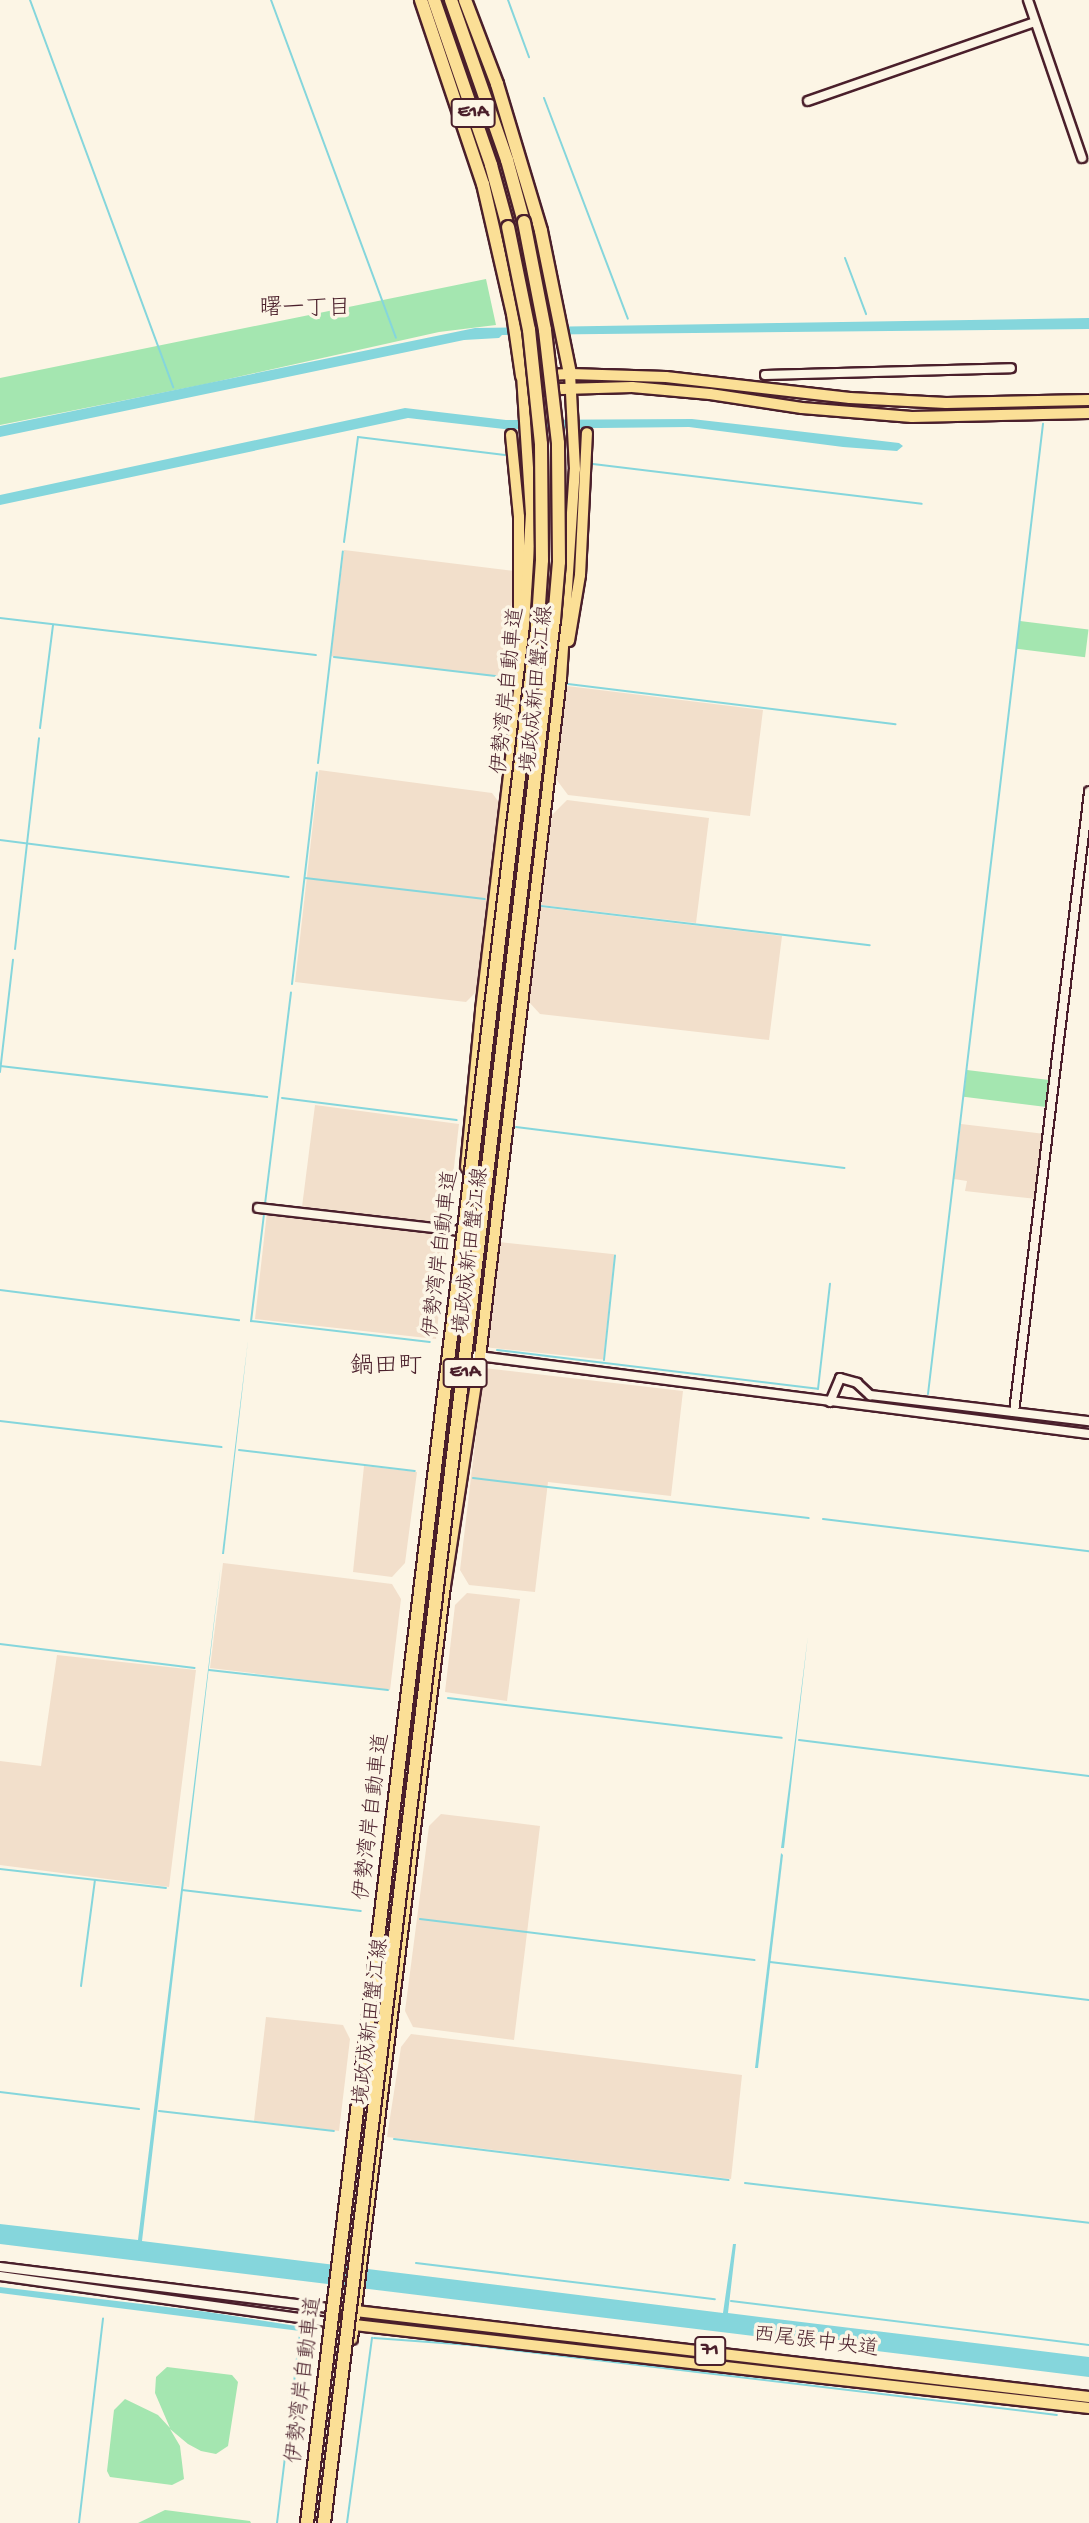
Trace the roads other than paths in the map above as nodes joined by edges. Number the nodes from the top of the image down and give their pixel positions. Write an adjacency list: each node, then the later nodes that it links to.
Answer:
1 (421, 0): 11 (highway)
2 (433, 0): 37 (highway, 伊勢湾岸自動車道 / E1A, bridge)
3 (451, 0): 38 (highway, 伊勢湾岸自動車道 / E1A, bridge)
4 (465, 0): 12 (highway)
5 (1028, 0): 6 (street)
6 (1035, 22): 7 (street); 8 (street)
7 (808, 101)
8 (1082, 158)
9 (1011, 368): 10 (street)
10 (765, 375)
11 (522, 376): 12 (main road); 13 (main road, 境政成新田蟹江線)
12 (570, 380): 13 (main road); 14 (main road); 15 (main road); 19 (main road, 境政成新田蟹江線)
13 (523, 390): 18 (main road, 境政成新田蟹江線)
14 (1089, 400)
15 (1089, 414)
16 (587, 433): 19 (main road)
17 (511, 435): 18 (main road)
18 (521, 673): 22 (main road, 境政成新田蟹江線)
19 (561, 678): 24 (main road, 境政成新田蟹江線)
20 (1089, 792): 26 (street)
21 (258, 1209): 22 (street)
22 (461, 1231): 23 (main road, 境政成新田蟹江線)
23 (447, 1352): 24 (street); 31 (main road, 境政成新田蟹江線, bridge)
24 (480, 1357): 25 (street); 32 (main road, 境政成新田蟹江線)
25 (830, 1402): 26 (street); 28 (street)
26 (1014, 1412): 27 (street)
27 (1089, 1421)
28 (1089, 1434)
29 (0, 2267): 31 (street)
30 (0, 2276): 33 (street)
31 (330, 2308): 32 (main road, 西尾張中央道 / 71); 33 (main road, 境政成新田蟹江線)
32 (356, 2311): 34 (main road, 境政成新田蟹江線); 35 (main road, 西尾張中央道 / 71)
33 (328, 2322): 34 (main road, 71); 37 (main road, 境政成新田蟹江線)
34 (354, 2326): 36 (main road, 西尾張中央道 / 71); 38 (main road, 境政成新田蟹江線)
35 (1089, 2397)
36 (1089, 2408)
37 (305, 2523)
38 (326, 2523)

